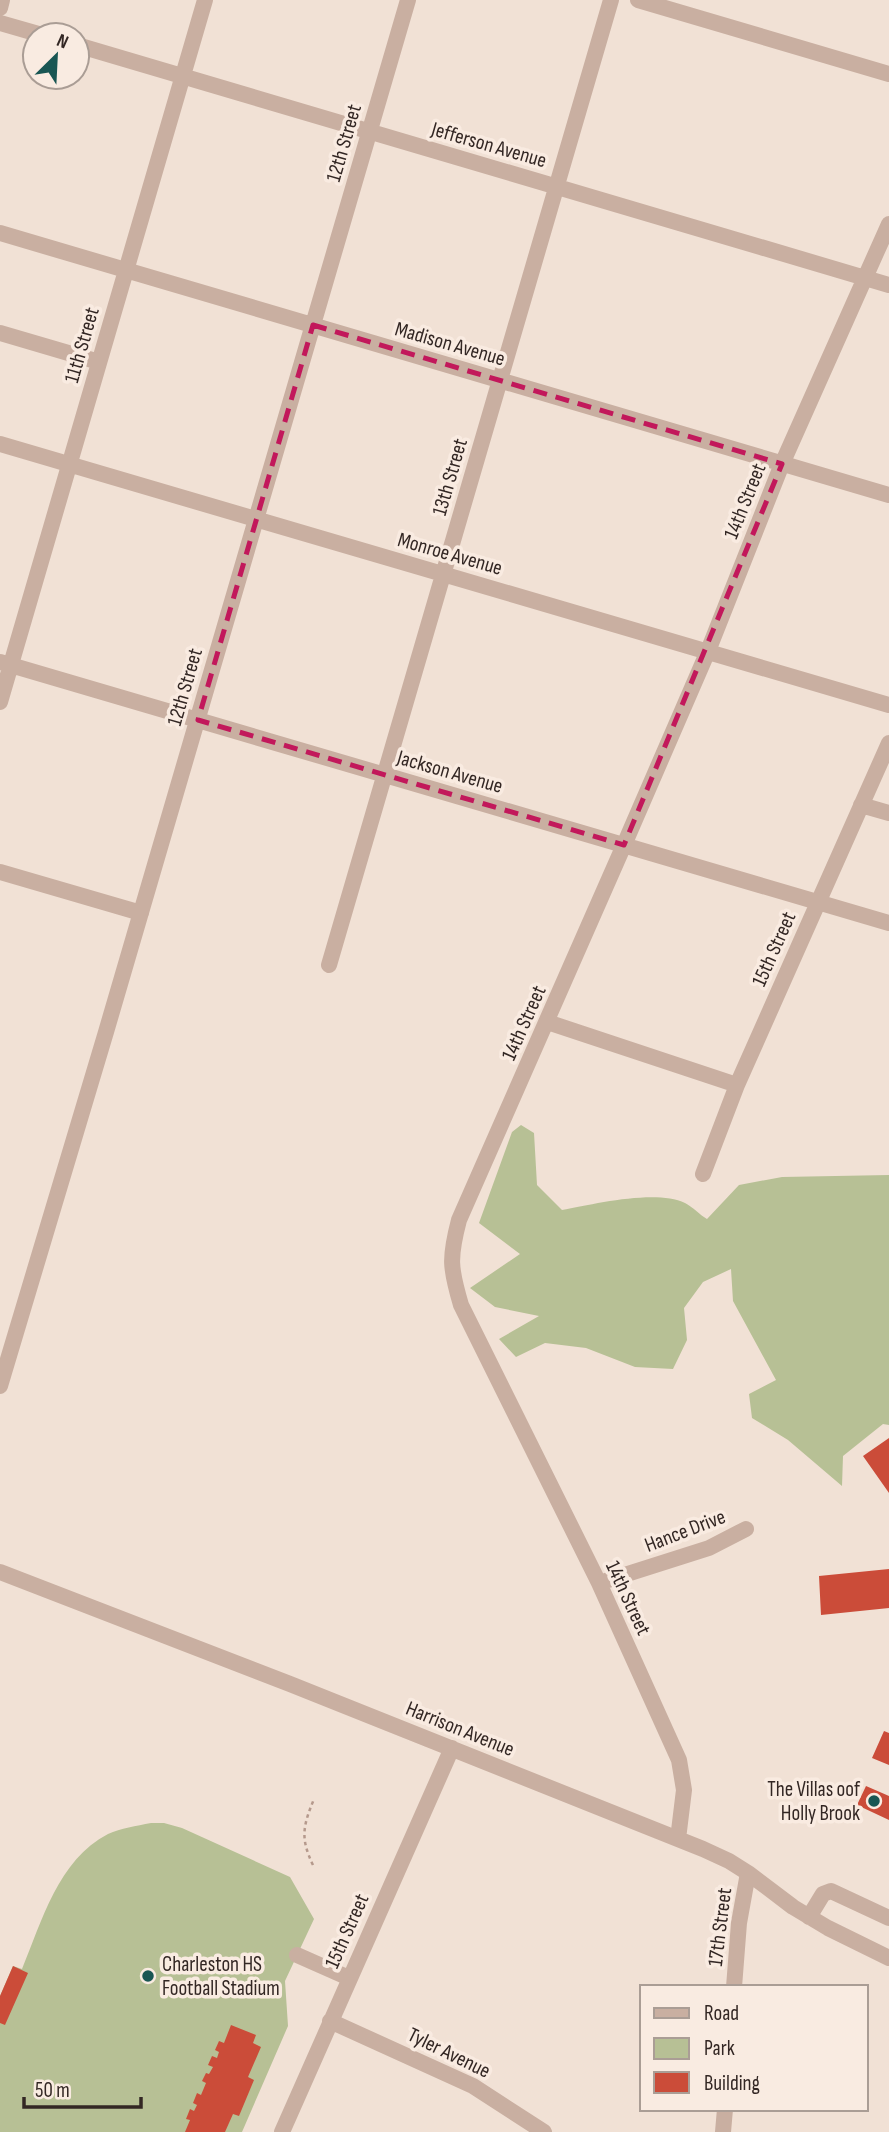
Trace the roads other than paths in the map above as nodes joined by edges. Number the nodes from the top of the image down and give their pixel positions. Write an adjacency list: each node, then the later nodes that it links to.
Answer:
1 (2, 0): 6 (street)
2 (205, 0): 11 (street, 11th Street)
3 (408, 0): 12 (street, 12th Street)
4 (611, 0): 13 (street, 13th Street)
5 (638, 0): 10 (street)
6 (0, 8)
7 (0, 23): 8 (street)
8 (21, 29)
9 (91, 49): 11 (street, Jefferson Avenue)
10 (889, 74)
11 (183, 76): 12 (street, Jefferson Avenue); 16 (street, 11th Street)
12 (370, 131): 13 (street, Jefferson Avenue); 19 (street, 12th Street)
13 (556, 187): 17 (street, Jefferson Avenue); 22 (street, 13th Street)
14 (889, 224): 17 (street, 14th Street)
15 (0, 233): 16 (street, Madison Avenue)
16 (126, 271): 19 (street, Madison Avenue); 21 (street, 11th Street)
17 (865, 277): 18 (street, Jefferson Avenue); 25 (street, 14th Street)
18 (889, 285)
19 (313, 325): 22 (street, Madison Avenue); 27 (street, 12th Street)
20 (0, 333): 21 (street)
21 (99, 362): 24 (street, 11th Street)
22 (500, 380): 25 (street, Madison Avenue); 28 (street, 13th Street)
23 (0, 444): 24 (street, Monroe Avenue)
24 (69, 464): 27 (street, Monroe Avenue); 30 (street, 11th Street)
25 (782, 464): 26 (street, Madison Avenue); 29 (street, 14th Street)
26 (889, 495)
27 (256, 519): 28 (street, Monroe Avenue); 33 (street, 12th Street)
28 (443, 574): 29 (street, Monroe Avenue); 35 (street, 13th Street)
29 (708, 651): 32 (street, Monroe Avenue); 38 (street, 14th Street)
30 (5, 663): 31 (street, 11th Street); 33 (street, Jackson Avenue)
31 (0, 702)
32 (889, 705)
33 (198, 720): 35 (street, Jackson Avenue); 41 (street, 12th Street)
34 (889, 743): 36 (street, 15th Street)
35 (384, 775): 38 (street, Jackson Avenue); 43 (street, 13th Street)
36 (861, 805): 37 (street); 40 (street, 15th Street)
37 (889, 813)
38 (624, 845): 40 (street, Jackson Avenue); 44 (street, 14th Street)
39 (0, 872): 41 (street)
40 (817, 902): 42 (street, Jackson Avenue); 45 (street, 15th Street)
41 (141, 913): 47 (street, 12th Street)
42 (889, 923)
43 (329, 965)
44 (547, 1021): 45 (street); 50 (street, 14th Street)
45 (737, 1085): 46 (street, 15th Street)
46 (703, 1174)
47 (0, 1386)
48 (746, 1529): 50 (street, Hance Drive)
49 (0, 1572): 51 (street, Harrison Avenue)
50 (599, 1583): 52 (street, 14th Street)
51 (452, 1748): 52 (street, Harrison Avenue); 58 (street, 15th Street)
52 (678, 1839): 53 (street, Harrison Avenue)
53 (748, 1873): 54 (street, Harrison Avenue); 59 (street, 17th Street)
54 (809, 1917): 55 (street); 57 (street, Harrison Avenue)
55 (889, 1918)
56 (297, 1955): 58 (street)
57 (889, 1958)
58 (349, 1978): 60 (street, 15th Street)
59 (734, 1985)
60 (330, 2021): 62 (street, 15th Street); 63 (street, Tyler Avenue)
61 (725, 2111): 64 (street)
62 (282, 2132)
63 (544, 2132)
64 (723, 2132)

